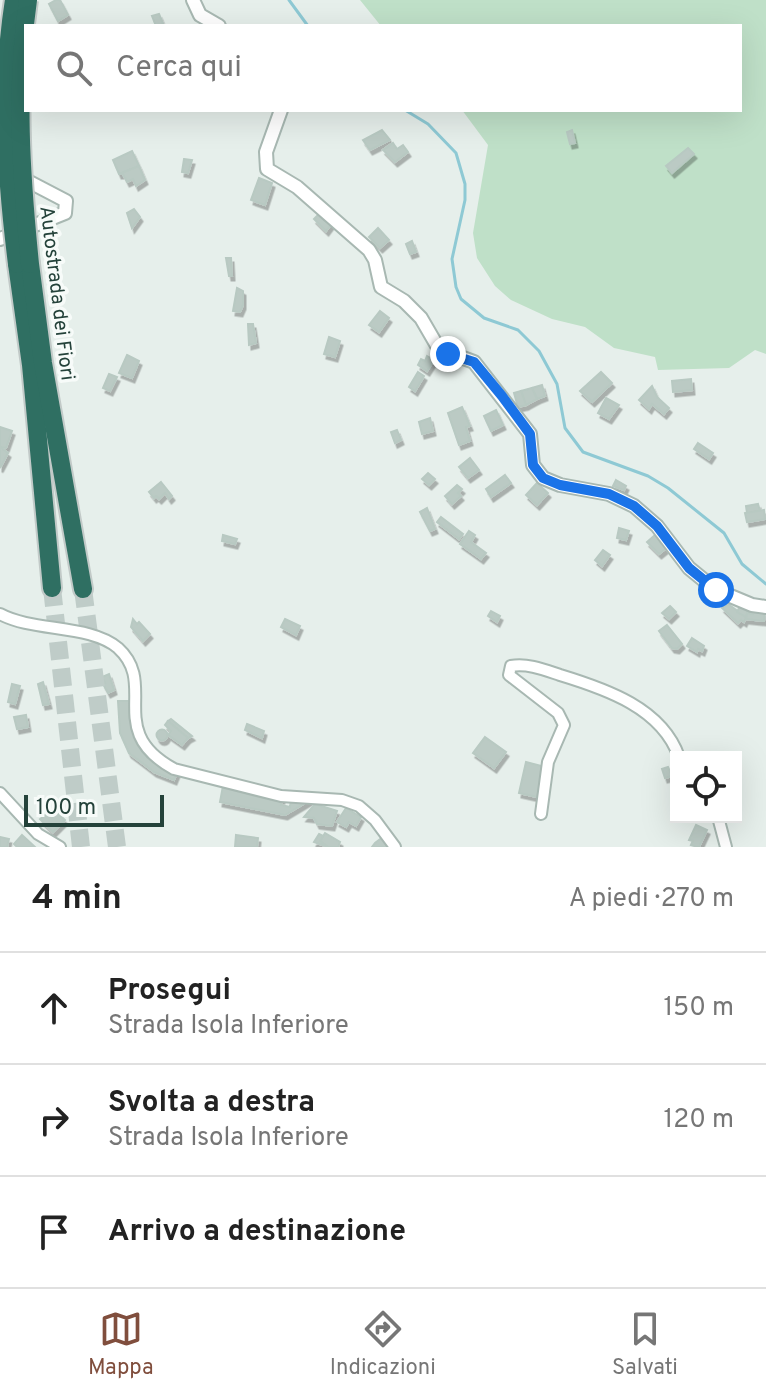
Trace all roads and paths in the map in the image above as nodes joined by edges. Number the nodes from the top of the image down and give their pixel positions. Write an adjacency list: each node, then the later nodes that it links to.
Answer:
1 (14, 0): 14 (highway, Autostrada dei Fiori, bridge)
2 (28, 0): 5 (highway, Autostrada dei Fiori, bridge)
3 (35, 0): 6 (street)
4 (193, 0): 7 (street)
5 (26, 24)
6 (33, 24)
7 (216, 24)
8 (24, 42): 14 (highway, Autostrada dei Fiori, bridge)
9 (24, 84): 11 (street)
10 (280, 112): 17 (street)
11 (0, 126)
12 (0, 165): 13 (street)
13 (0, 239)
14 (24, 264): 15 (highway, Autostrada dei Fiori); 16 (highway, Autostrada dei Fiori)
15 (52, 588)
16 (83, 589)
17 (766, 607)
18 (0, 614): 24 (street)
19 (677, 751): 21 (street)
20 (0, 793): 23 (street)
21 (541, 814)
22 (720, 823): 25 (street)
23 (60, 847)
24 (395, 847)
25 (726, 847)

